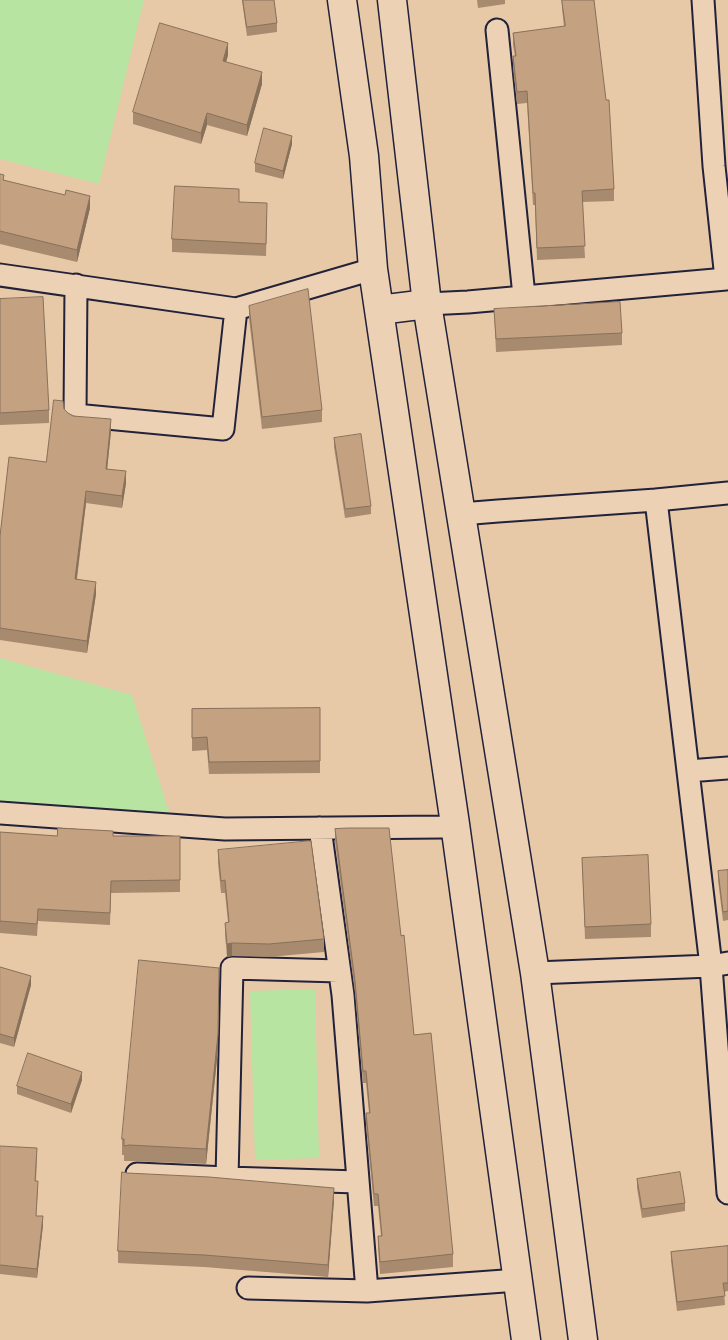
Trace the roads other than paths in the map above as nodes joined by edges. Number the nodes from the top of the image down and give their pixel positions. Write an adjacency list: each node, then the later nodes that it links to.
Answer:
1 (342, 0): 5 (main road)
2 (392, 0): 10 (main road)
3 (703, 0): 7 (street)
4 (497, 30): 9 (street)
5 (374, 269): 11 (street); 12 (main road)
6 (0, 275): 8 (street)
7 (727, 279): 9 (street)
8 (76, 285): 11 (street); 11 (street)
9 (524, 296): 10 (street)
10 (426, 304): 12 (main road); 15 (main road)
11 (236, 309)
12 (379, 310): 19 (main road)
13 (728, 493): 14 (street)
14 (656, 500): 15 (street); 17 (street)
15 (461, 514): 23 (main road)
16 (728, 768): 17 (street)
17 (688, 771): 21 (street)
18 (0, 813): 20 (street)
19 (455, 824): 20 (street); 28 (main road)
20 (320, 828): 22 (street)
21 (719, 965): 23 (street); 27 (street)
22 (340, 971): 25 (street); 26 (street)
23 (535, 974): 32 (main road)
24 (128, 1173): 25 (street)
25 (227, 1178): 26 (street)
26 (358, 1182): 30 (street)
27 (728, 1192)
28 (518, 1280): 30 (street); 31 (main road)
29 (248, 1288): 30 (street)
30 (366, 1291)
31 (526, 1340)
32 (583, 1340)

